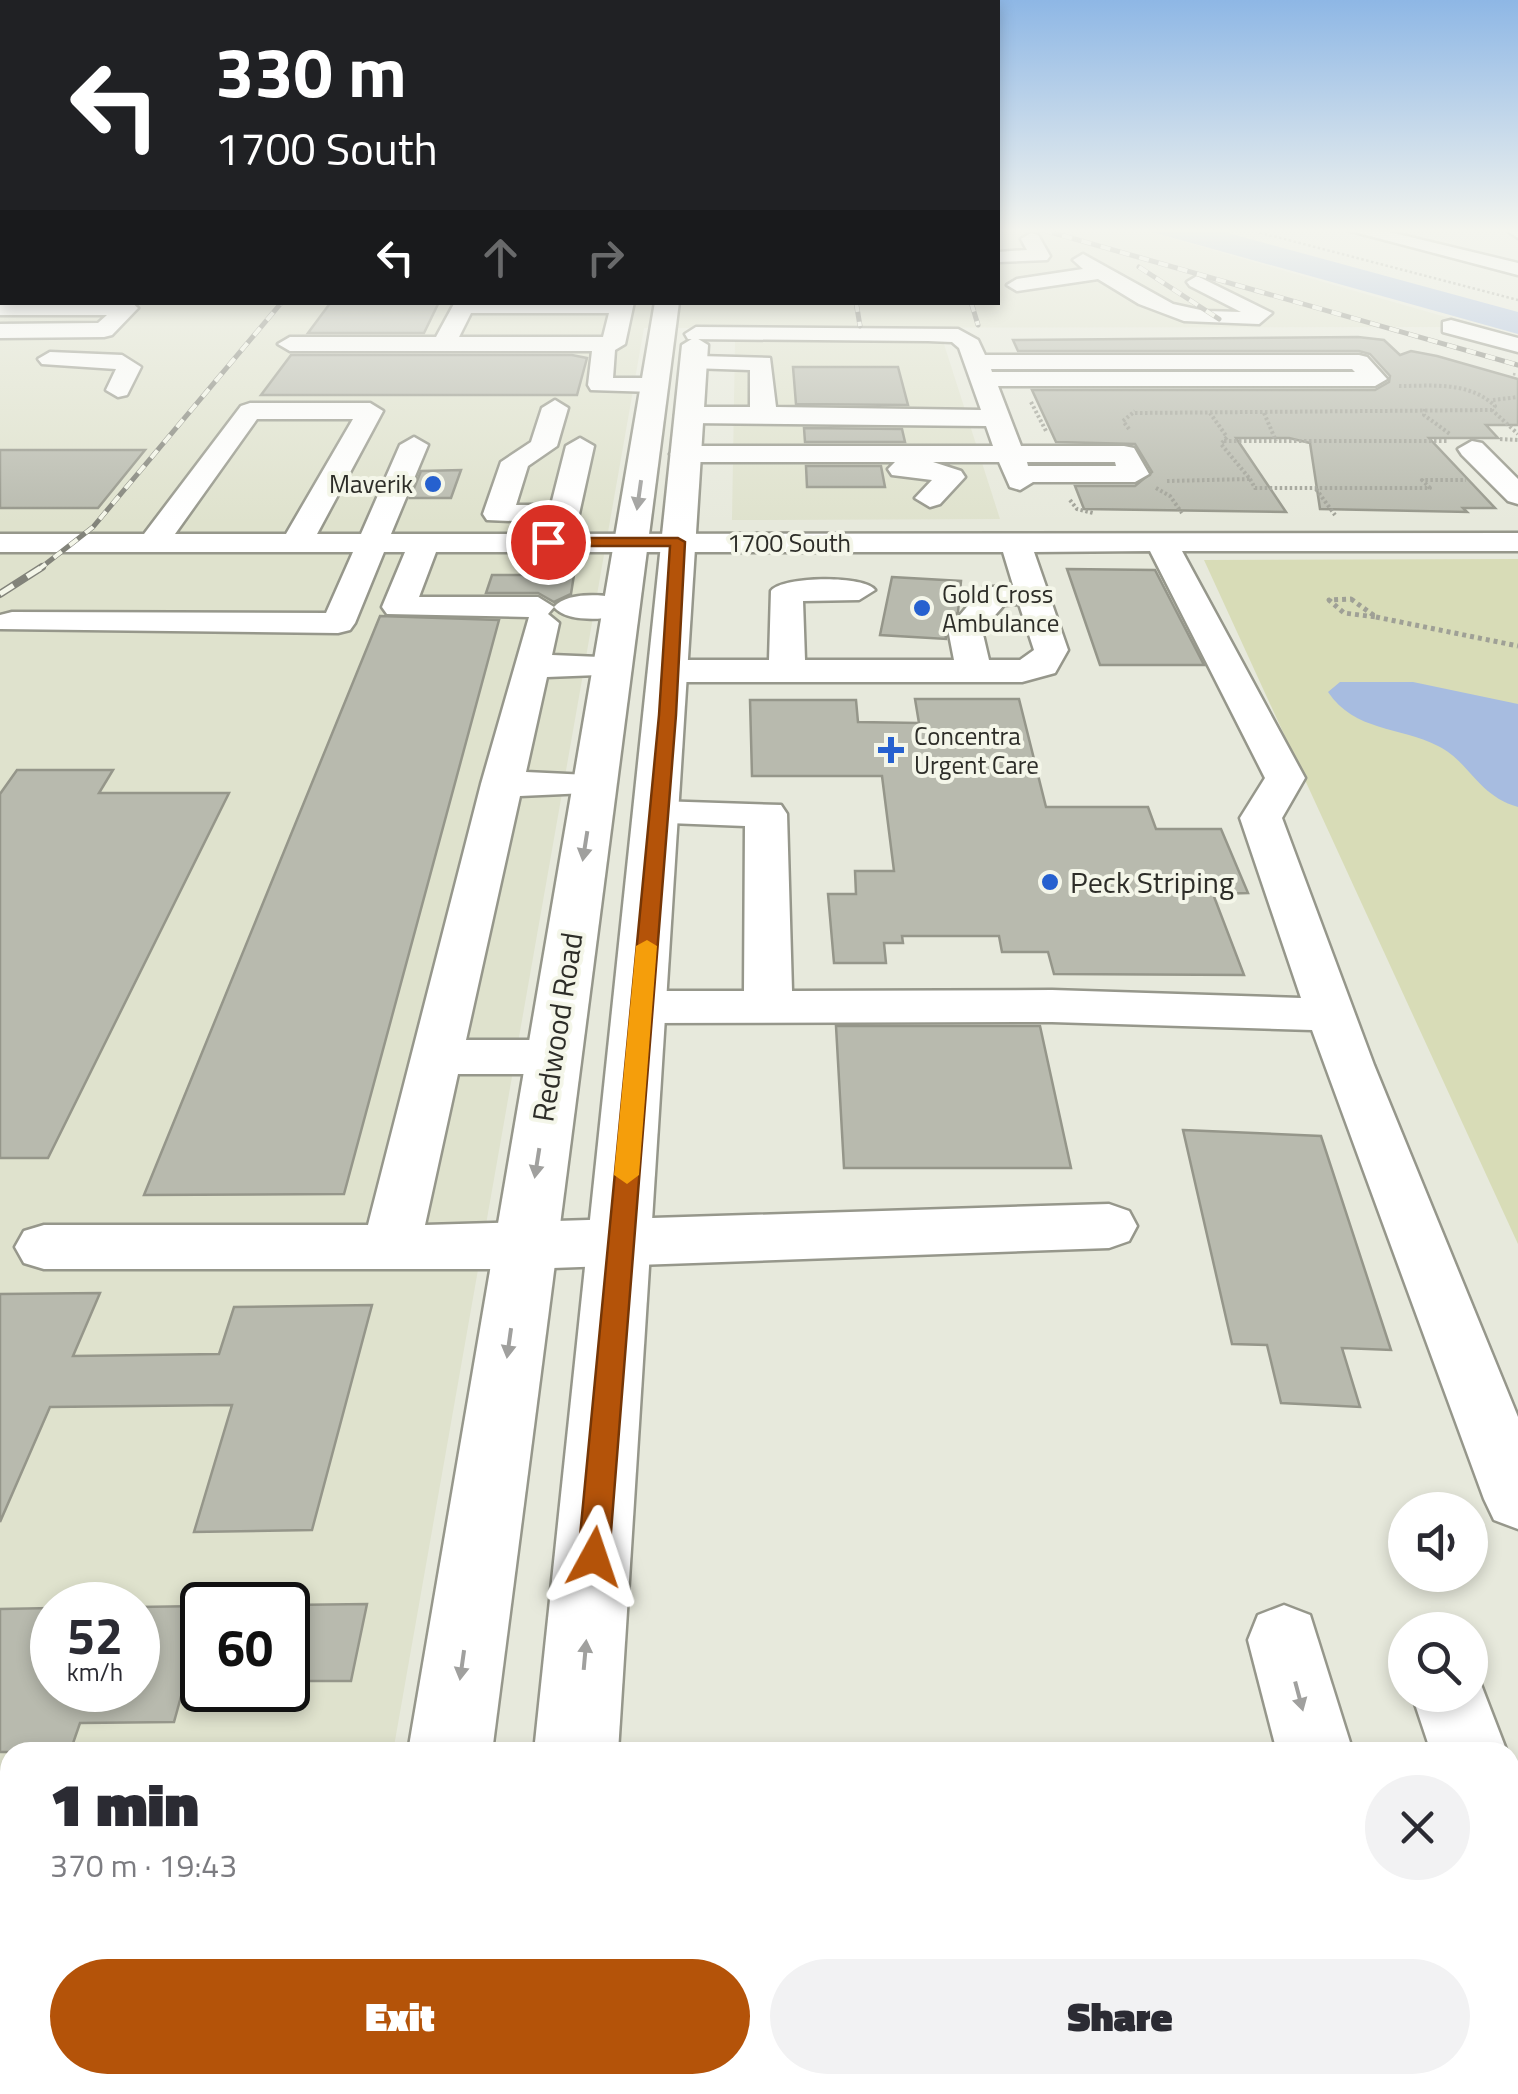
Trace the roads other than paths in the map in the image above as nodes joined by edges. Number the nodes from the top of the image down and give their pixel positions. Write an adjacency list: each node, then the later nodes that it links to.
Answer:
1 (106, 328): 10 (street)
2 (407, 328): 14 (street)
3 (615, 328): 19 (street)
4 (622, 328): 15 (street)
5 (663, 328): 15 (main road, Redwood Road)
6 (697, 328): 11 (main road)
7 (773, 328): 12 (street)
8 (825, 328): 13 (street)
9 (1454, 328): 16 (street)
10 (0, 331)
11 (696, 334): 12 (street); 18 (main road)
12 (773, 334): 13 (street)
13 (826, 334): 23 (street)
14 (290, 344)
15 (660, 344): 19 (main road, Redwood Road)
16 (1518, 345)
17 (26, 359): 20 (street)
18 (693, 363): 22 (street); 24 (main road)
19 (654, 384): 37 (main road, Redwood Road, one-way to 37)
20 (118, 390)
21 (555, 408): 32 (street)
22 (763, 415): 23 (street); 24 (street)
23 (996, 416): 23 (street); 24 (street); 24 (street); 39 (street)
24 (686, 433): 38 (main road)
25 (414, 446): 31 (street)
26 (580, 446): 32 (street)
27 (1518, 449): 29 (street)
28 (764, 475): 30 (street)
29 (1518, 495)
30 (930, 498)
31 (378, 528): 32 (street); 35 (street, 1700 South); 36 (street, 1700 South); 42 (street)
32 (490, 528): 36 (street, 1700 South); 37 (street, 1700 South); 46 (street)
33 (1172, 528): 39 (street, 1700 South); 40 (street, 1700 South); 61 (street)
34 (154, 542): 35 (street, 1700 South); 35 (street); 41 (street, 1700 South)
35 (297, 542)
36 (424, 542): 46 (street)
37 (631, 542): 38 (street, 1700 South); 47 (main road, Redwood Road)
38 (678, 542): 39 (street, 1700 South); 53 (main road)
39 (1029, 542): 45 (street)
40 (1518, 542)
41 (3, 546)
42 (355, 587): 44 (street); 48 (street)
43 (859, 590): 54 (street)
44 (49, 594)
45 (1032, 594): 55 (street); 55 (street)
46 (460, 606): 49 (street)
47 (619, 607): 49 (street); 52 (main road, Redwood Road)
48 (12, 622)
49 (546, 626): 52 (street); 56 (street)
50 (187, 655): 51 (street)
51 (0, 656)
52 (611, 666): 57 (main road, Redwood Road)
53 (669, 670): 54 (street); 58 (main road)
54 (788, 671): 55 (street)
55 (974, 671)
56 (501, 784): 57 (street); 62 (street)
57 (595, 784): 63 (main road, Redwood Road, one-way to 63)
58 (658, 814): 59 (street); 60 (main road)
59 (768, 1006): 60 (street); 61 (street)
60 (642, 1007): 65 (main road)
61 (1334, 1015): 69 (street)
62 (435, 1057): 63 (street); 67 (street)
63 (553, 1057): 68 (main road, Redwood Road, one-way to 68)
64 (1110, 1226): 65 (street)
65 (621, 1242): 68 (street); 73 (main road, one-way to 65)
66 (44, 1247): 67 (street)
67 (391, 1247): 68 (street)
68 (524, 1247): 72 (main road, Redwood Road, one-way to 72)
69 (1518, 1499)
70 (1284, 1640): 74 (street, one-way to 74)
71 (1455, 1712): 75 (street)
72 (451, 1742)
73 (577, 1742)
74 (1312, 1742)
75 (1465, 1742)

